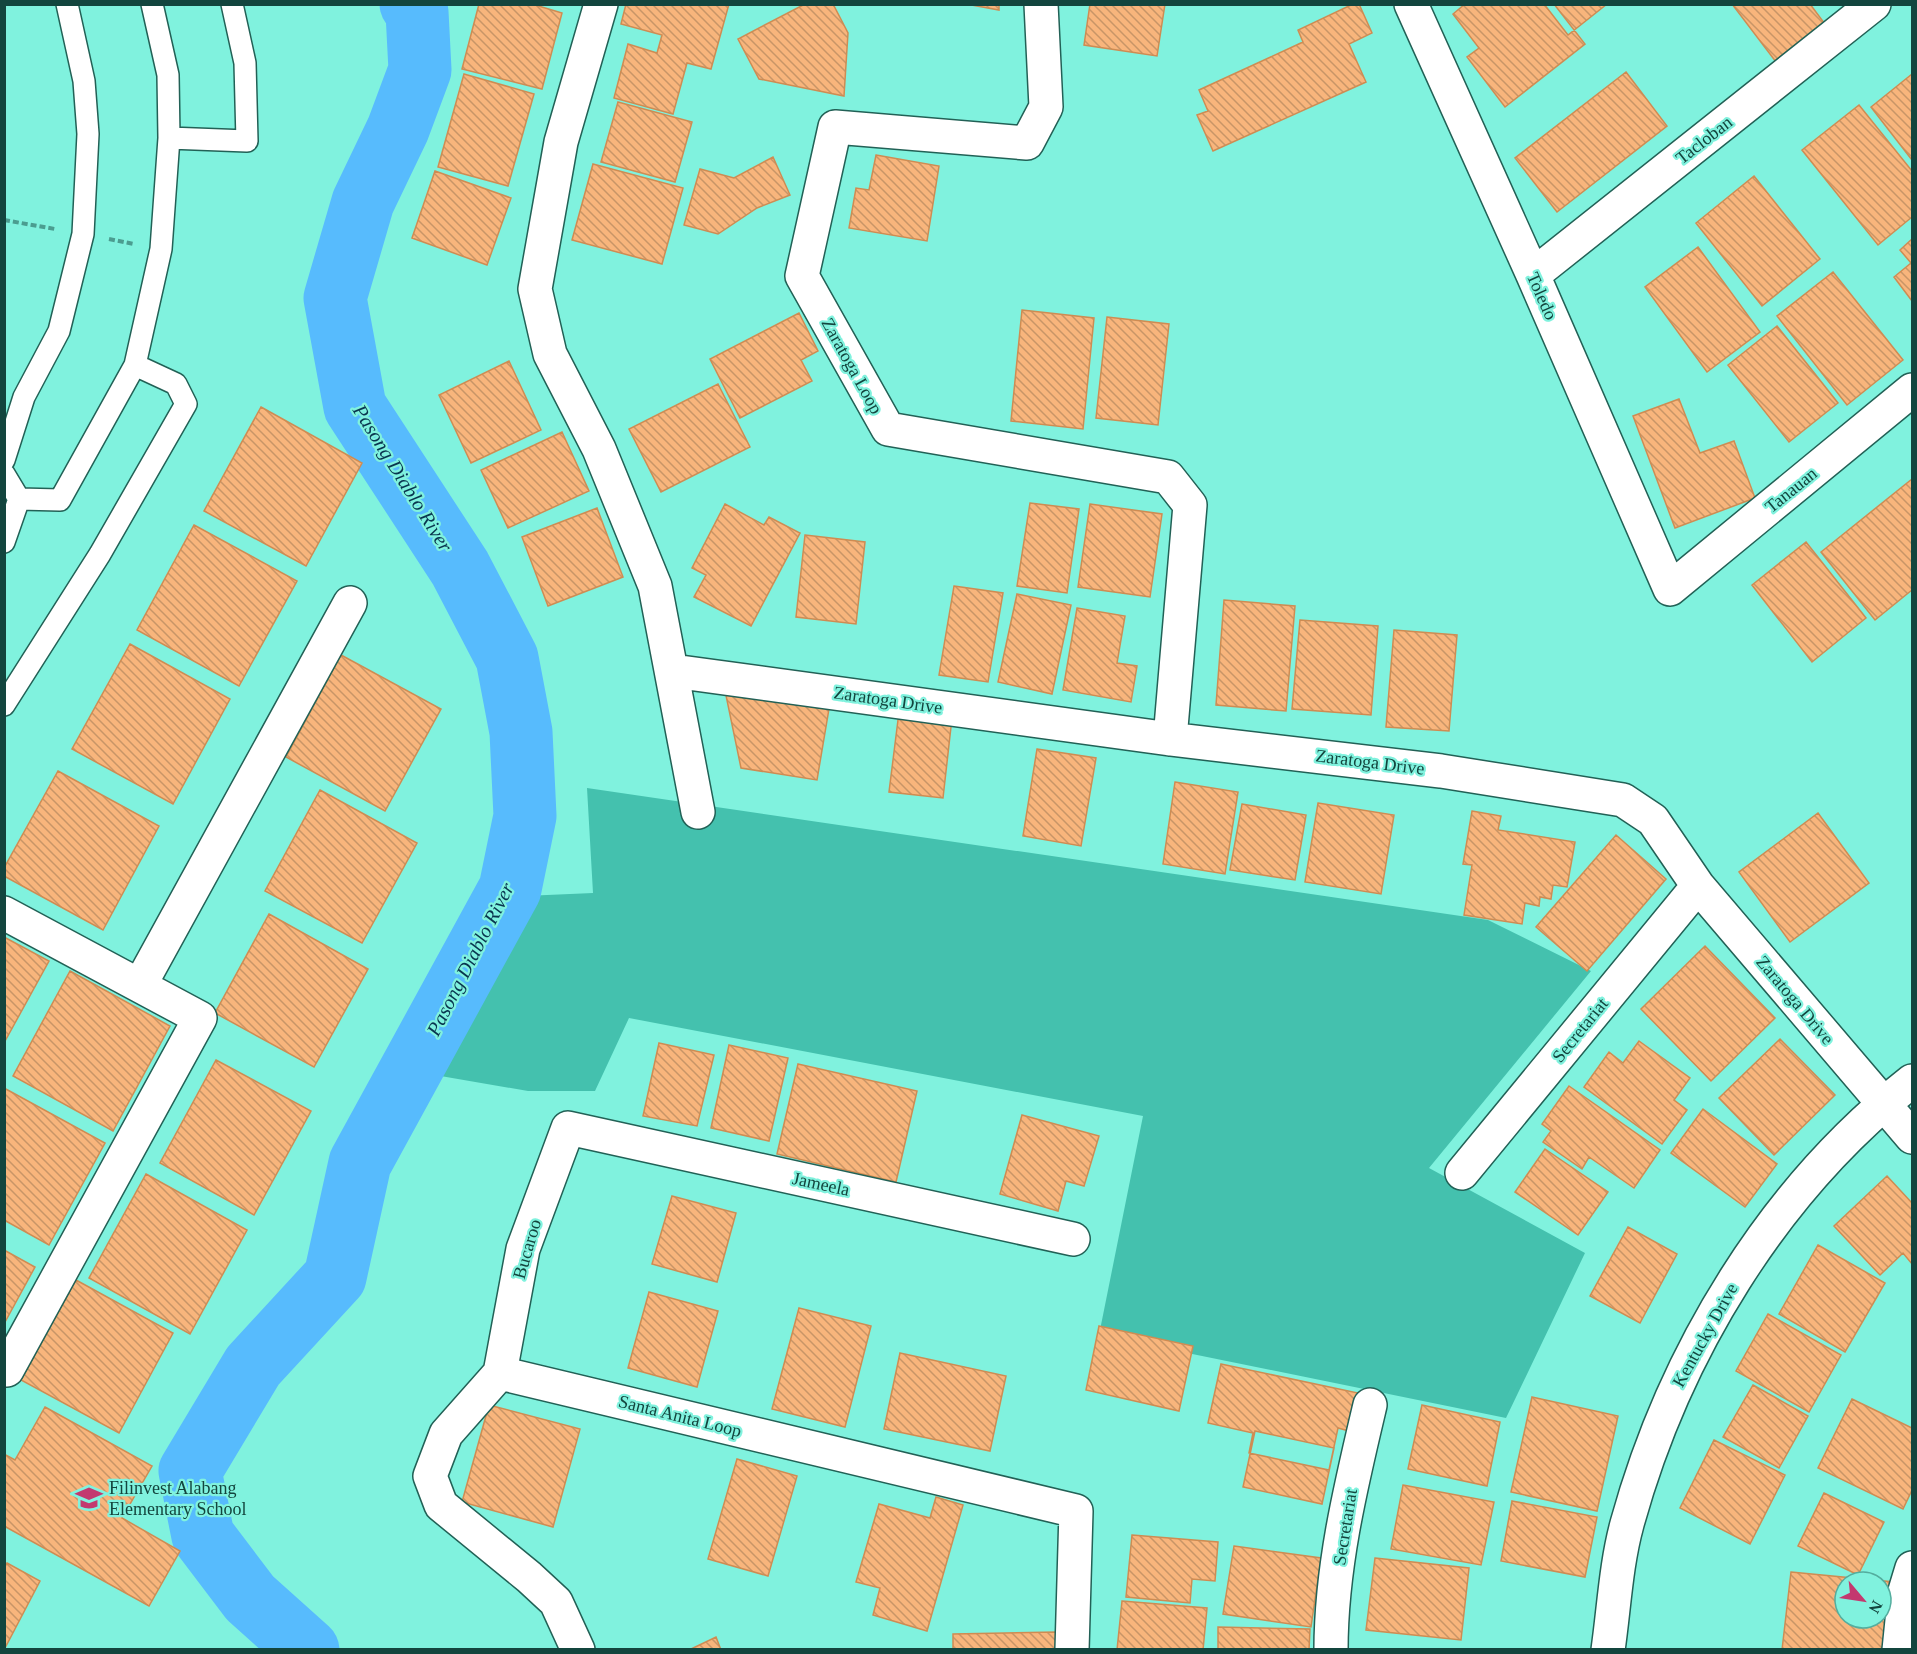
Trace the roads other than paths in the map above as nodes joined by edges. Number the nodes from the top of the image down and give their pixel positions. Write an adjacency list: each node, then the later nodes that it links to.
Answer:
1 (67, 4): 12 (lane)
2 (152, 4): 8 (lane)
3 (232, 4): 8 (lane)
4 (601, 4): 18 (street)
5 (1041, 4): 20 (street, Zaratoga Loop)
6 (1411, 4): 9 (street, Toledo)
7 (1874, 4): 9 (street, Tacloban)
8 (169, 138): 10 (lane)
9 (1533, 275): 16 (street, Toledo)
10 (135, 365): 14 (lane); 19 (lane)
11 (1912, 390): 16 (street, Tanauan)
12 (4, 459)
13 (4, 474): 14 (lane)
14 (19, 499): 15 (lane)
15 (4, 542)
16 (1670, 590)
17 (350, 603): 24 (street)
18 (673, 671): 20 (street, Zaratoga Drive); 21 (street)
19 (4, 705)
20 (1170, 739): 22 (street, Zaratoga Drive)
21 (698, 812)
22 (1698, 886): 26 (street, Zaratoga Drive); 29 (street, Secretariat)
23 (4, 913): 24 (street)
24 (140, 985): 31 (street)
25 (1912, 1081): 26 (street, Kentucky Drive)
26 (1883, 1104): 28 (street, Zaratoga Drive); 38 (street, Kentucky Drive)
27 (568, 1128): 30 (street, Jameela); 32 (street, Bucaroo)
28 (1912, 1137)
29 (1462, 1173)
30 (1073, 1239)
31 (7, 1370)
32 (500, 1373): 35 (street); 36 (street, Santa Anita Loop)
33 (1370, 1406): 37 (street, Secretariat)
34 (1912, 1568): 39 (street)
35 (578, 1650)
36 (1072, 1650)
37 (1331, 1650)
38 (1608, 1650)
39 (1899, 1650)

